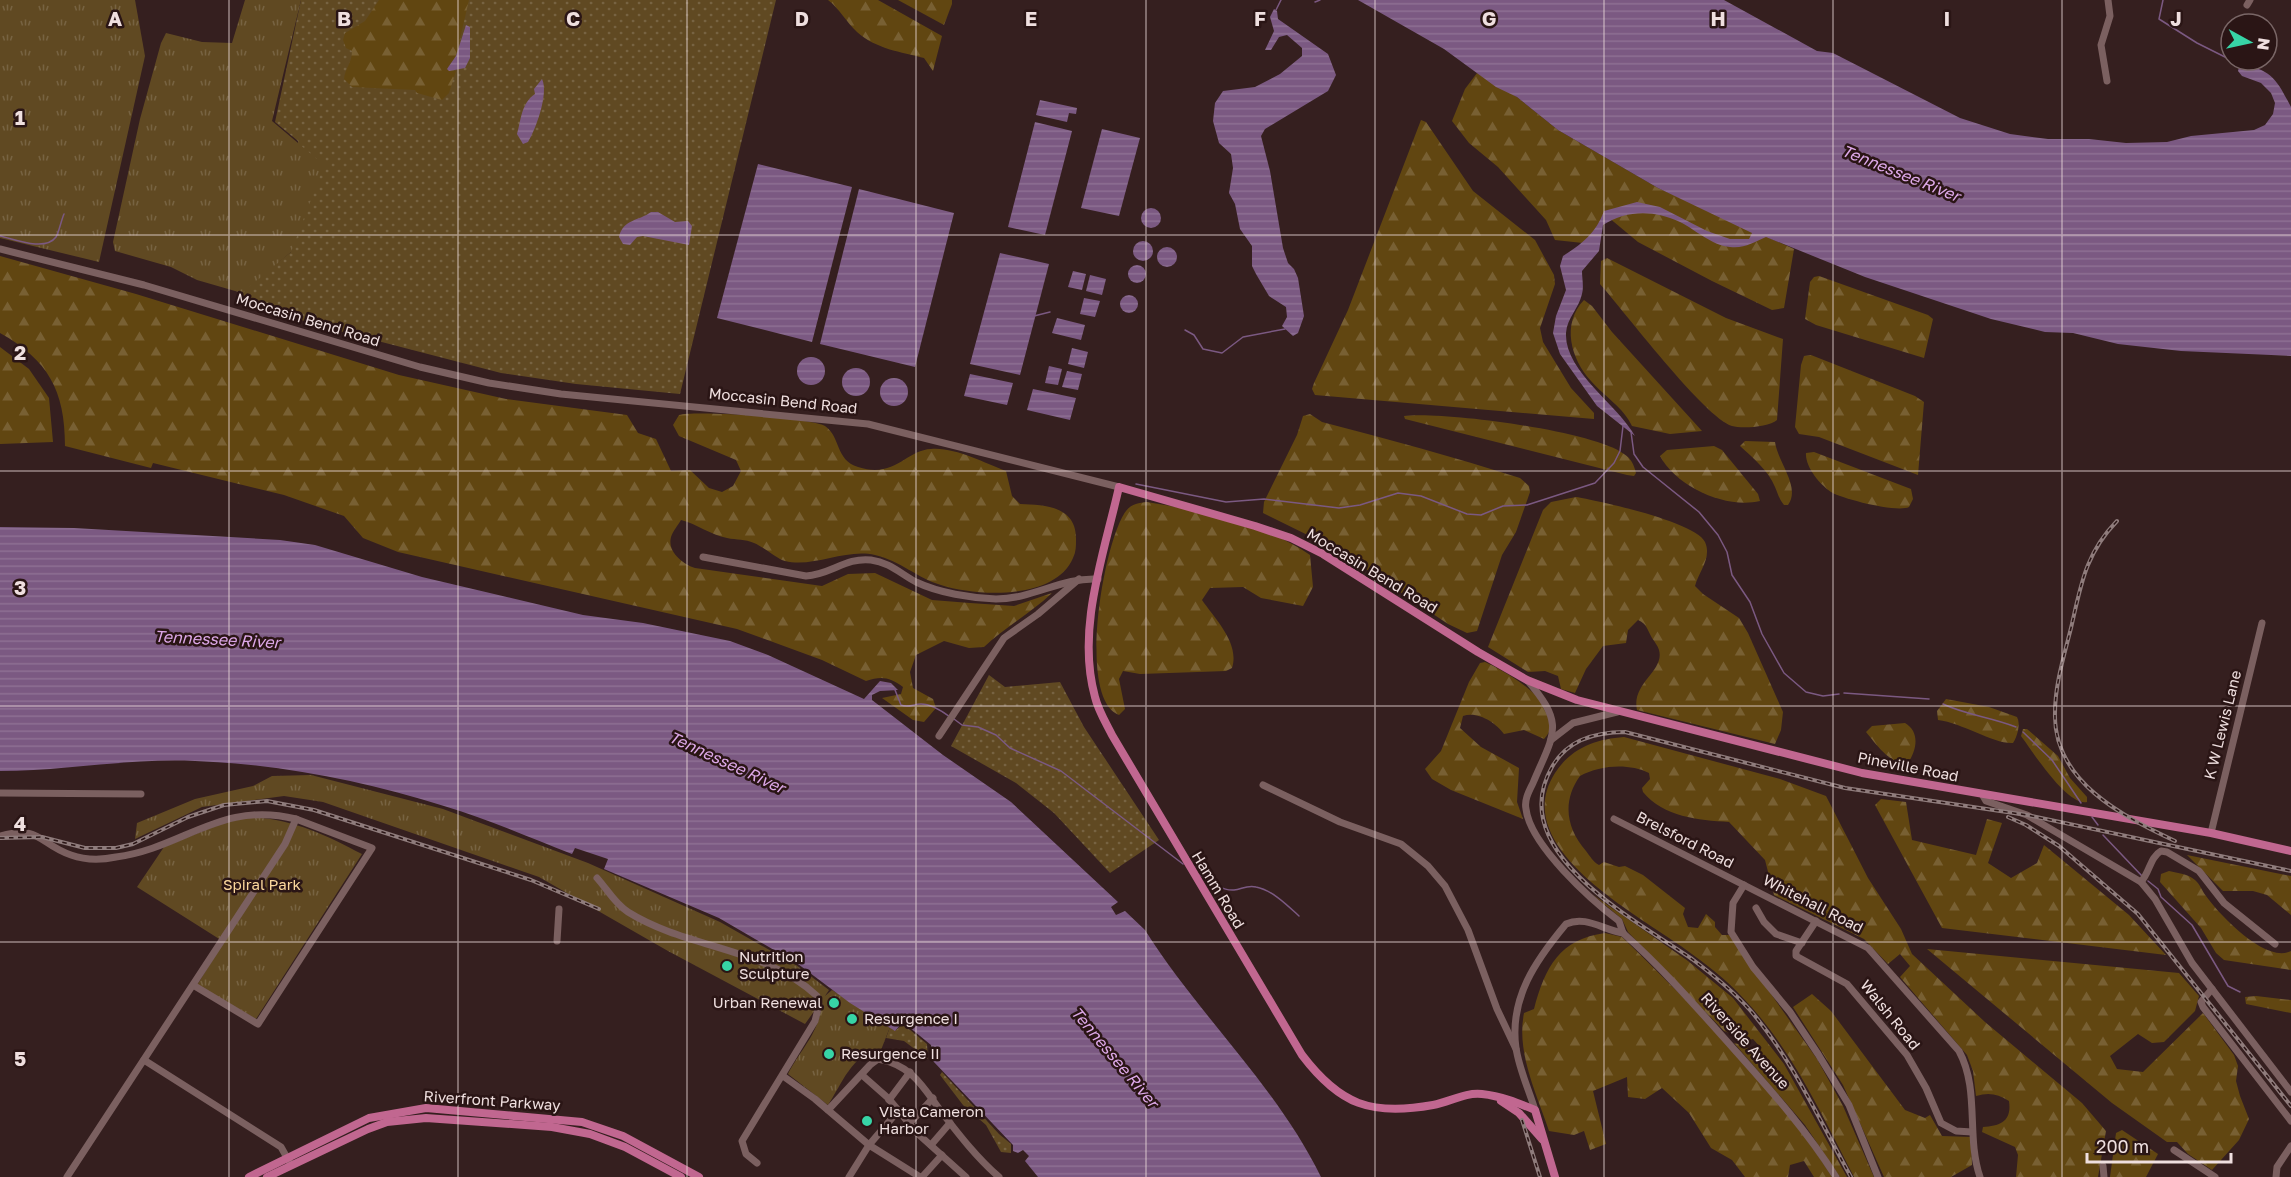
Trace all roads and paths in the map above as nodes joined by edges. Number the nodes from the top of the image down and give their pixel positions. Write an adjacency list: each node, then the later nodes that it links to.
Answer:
1 (2108, 0): 2 (street)
2 (2107, 81)
3 (0, 249): 4 (street, Moccasin Bend Road)
4 (1119, 488): 7 (main road, Hamm Road); 9 (main road, Moccasin Bend Road)
5 (703, 557): 6 (street)
6 (1079, 579): 7 (street); 11 (street)
7 (1098, 579): 40 (main road, Hamm Road)
8 (2262, 623): 19 (street, K W Lewis Lane)
9 (1527, 680): 10 (main road, Pineville Road); 12 (street)
10 (1617, 712): 12 (street); 16 (main road, Pineville Road)
11 (939, 736)
12 (1551, 740): 28 (street, Riverside Avenue)
13 (1263, 785): 34 (street)
14 (0, 793): 15 (street)
15 (141, 794)
16 (1982, 794): 19 (main road, Pineville Road); 23 (street)
17 (296, 819): 20 (street); 32 (street); 32 (street)
18 (1614, 819): 24 (street, Brelsford Road)
19 (2211, 833): 21 (main road, Pineville Road)
20 (0, 836)
21 (2291, 851)
22 (597, 878): 38 (street)
23 (2141, 882): 31 (street); 33 (street)
24 (1744, 885): 27 (street, Whitehall Road); 71 (street, Whitehall Road)
25 (1756, 908): 30 (street)
26 (559, 909): 29 (street)
27 (1816, 921): 30 (street); 49 (street, Whitehall Road)
28 (1623, 933): 34 (street); 70 (street, Riverside Avenue)
29 (557, 941)
30 (1802, 943): 49 (street, Walsh Road)
31 (2275, 944)
32 (193, 985): 35 (street)
33 (2212, 989): 39 (street); 46 (street)
34 (1516, 1049): 44 (street)
35 (144, 1060): 57 (street); 60 (street)
36 (910, 1072): 37 (street); 41 (street); 42 (street)
37 (862, 1075): 42 (street); 43 (street)
38 (783, 1076): 43 (street); 58 (street)
39 (2291, 1092)
40 (1493, 1096): 44 (main road, Hamm Road); 51 (main road)
41 (933, 1098): 47 (street); 48 (street)
42 (889, 1100): 45 (street)
43 (828, 1110): 52 (street)
44 (1535, 1110): 51 (main road)
45 (898, 1111): 48 (street); 52 (street)
46 (2291, 1121)
47 (950, 1123): 53 (street); 68 (street)
48 (909, 1124): 53 (street)
49 (1972, 1132): 72 (street, Whitehall Road)
50 (612, 1136): 57 (main road, Riverfront Parkway); 63 (main road, Riverfront Parkway); 64 (main road, Riverfront Parkway)
51 (1544, 1142): 69 (main road)
52 (869, 1145): 65 (street); 66 (street)
53 (931, 1145): 56 (street)
54 (2291, 1146): 75 (street)
55 (2174, 1150): 74 (street)
56 (942, 1155): 66 (street); 67 (street)
57 (289, 1161): 61 (main road, Riverfront Parkway); 62 (main road, Riverfront Parkway)
58 (757, 1163)
59 (2103, 1166): 73 (street)
60 (67, 1177)
61 (249, 1177)
62 (267, 1177)
63 (681, 1177)
64 (699, 1177)
65 (849, 1177)
66 (921, 1177)
67 (966, 1177)
68 (999, 1177)
69 (1555, 1177)
70 (1836, 1177)
71 (1878, 1177)
72 (1980, 1177)
73 (2104, 1177)
74 (2215, 1177)
75 (2276, 1177)

